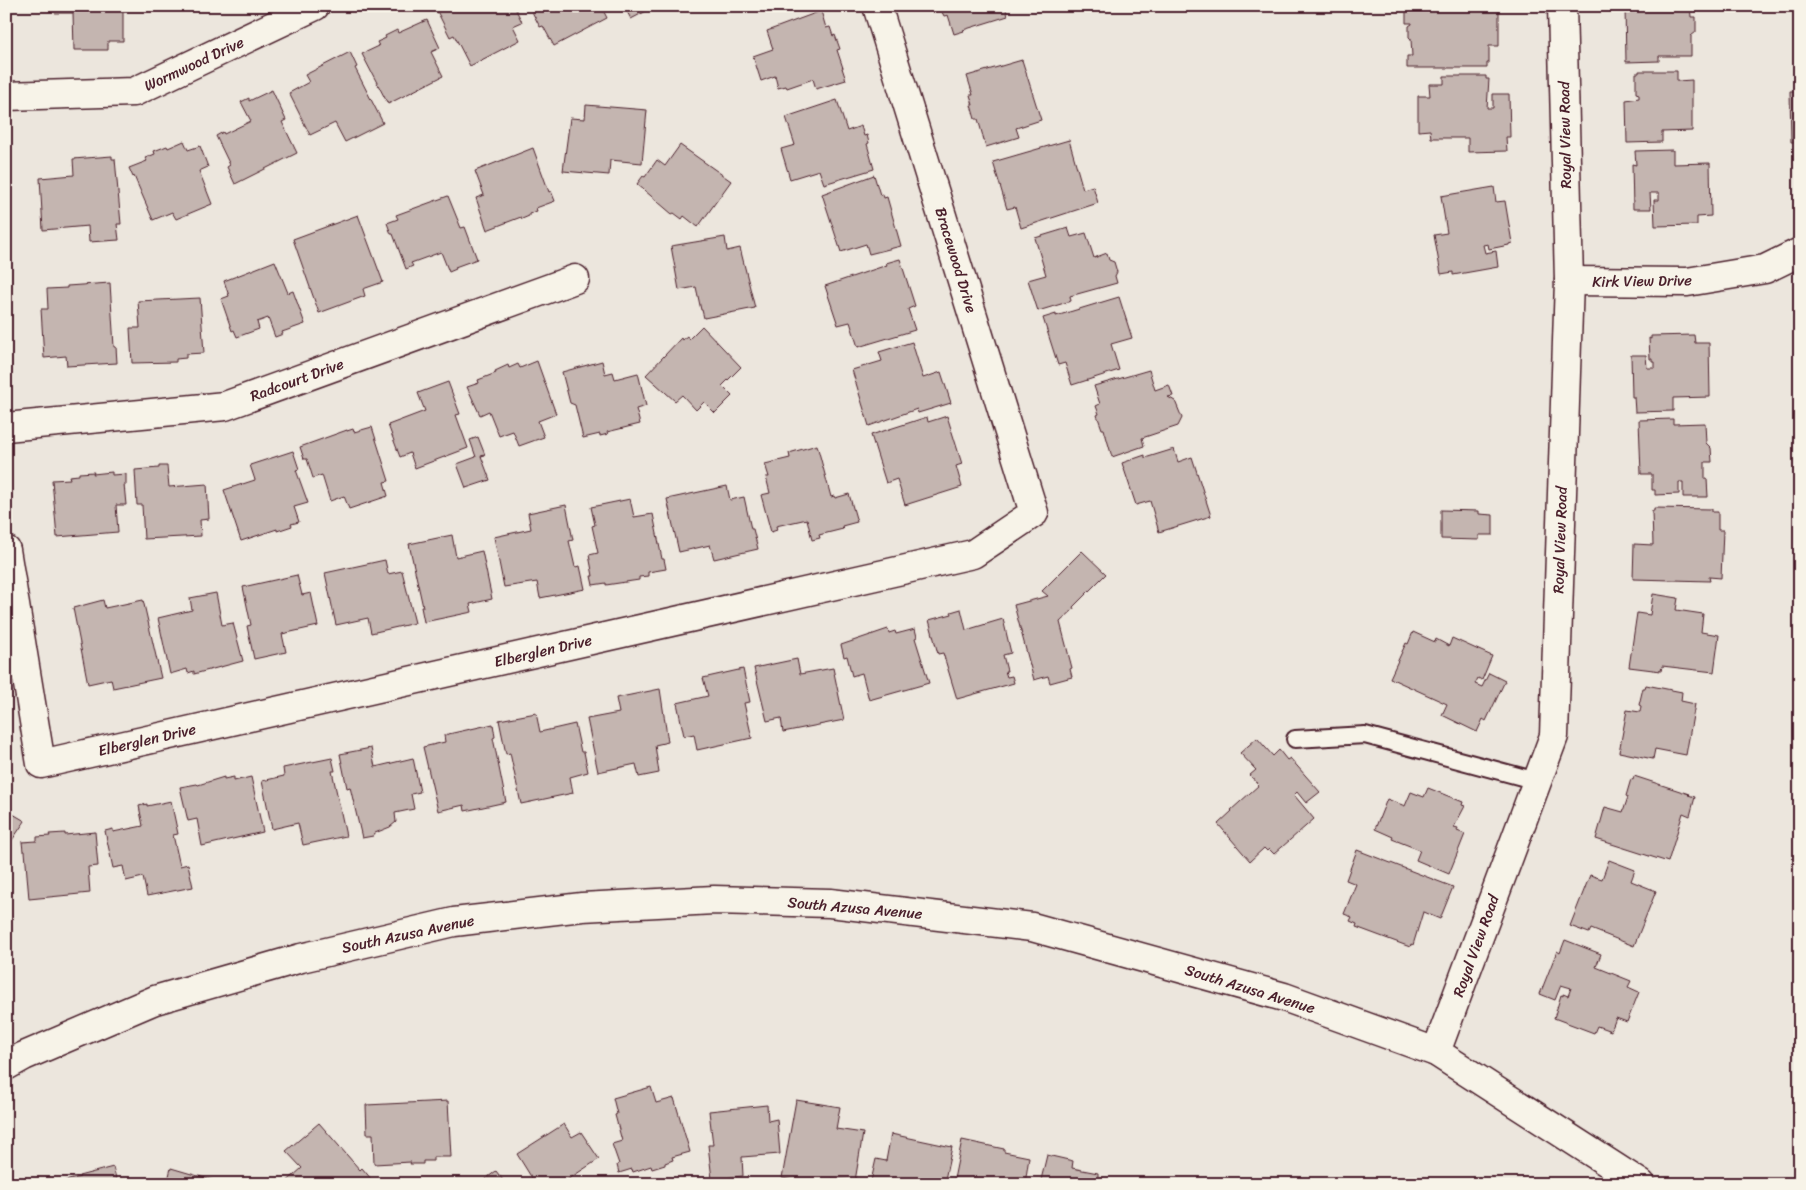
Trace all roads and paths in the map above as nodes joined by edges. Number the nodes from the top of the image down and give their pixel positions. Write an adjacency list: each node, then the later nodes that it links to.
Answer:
1 (315, 6): 4 (street, Wormwood Drive)
2 (877, 6): 9 (street, Bracewood Drive)
3 (1562, 6): 7 (street, Royal View Road)
4 (6, 96)
5 (1800, 252): 7 (street, Kirk View Drive)
6 (575, 279): 8 (street, Radcourt Drive)
7 (1569, 281): 12 (street, Royal View Road)
8 (6, 427)
9 (1034, 513): 10 (street, Elberglen Drive)
10 (6, 550)
11 (1295, 739): 12 (lane)
12 (1537, 781): 13 (street, Royal View Road)
13 (1436, 1052): 14 (street, South Azusa Avenue); 15 (street, South Azusa Avenue)
14 (6, 1066)
15 (1641, 1184)

